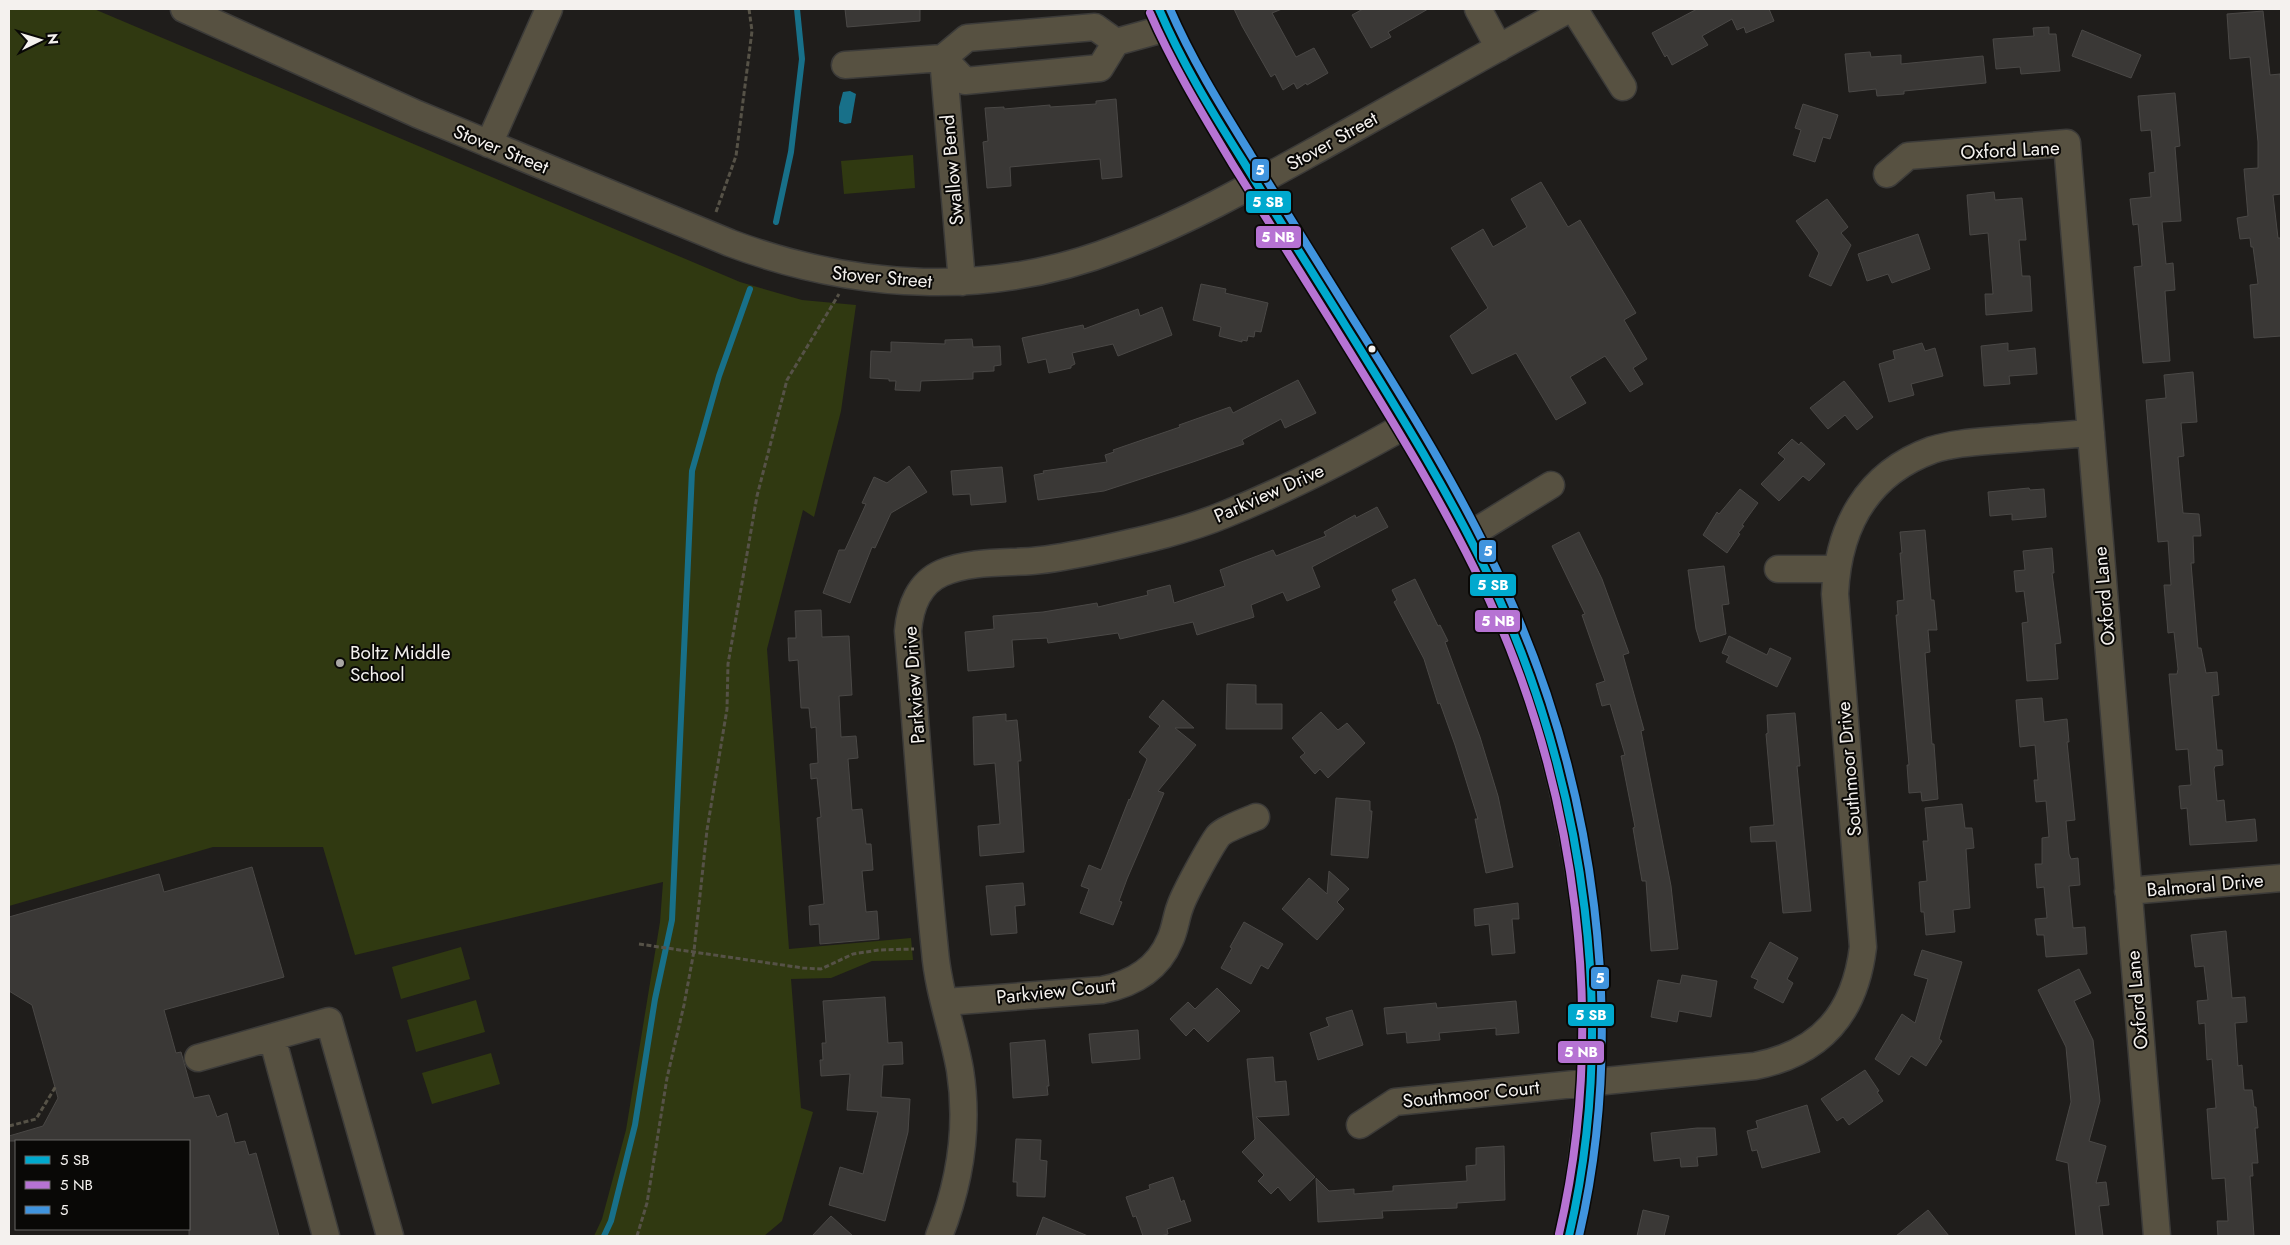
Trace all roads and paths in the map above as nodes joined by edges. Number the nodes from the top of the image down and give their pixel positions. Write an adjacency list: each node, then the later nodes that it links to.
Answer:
1 (184, 9): 7 (street, Stover Street)
2 (549, 9): 14 (street)
3 (748, 9): 17 (path)
4 (1478, 9): 10 (street)
5 (1569, 9): 10 (street, Stover Street)
6 (1574, 9): 13 (street)
7 (215, 15): 14 (street, Stover Street)
8 (1163, 18): 9 (street); 16 (street)
9 (1116, 42): 11 (street); 11 (street)
10 (1499, 48): 16 (street, Stover Street)
11 (943, 58): 12 (street); 19 (street, Swallow Bend)
12 (845, 65)
13 (1623, 87)
14 (489, 144): 17 (street, Stover Street)
15 (1887, 174): 21 (street, Oxford Lane)
16 (1256, 183): 19 (street, Stover Street); 20 (street)
17 (708, 234): 18 (street, Stover Street)
18 (848, 276): 19 (street, Stover Street); 31 (path)
19 (962, 282)
20 (1406, 424): 23 (street); 30 (street, Parkview Drive)
21 (2090, 433): 25 (street, Southmoor Drive); 28 (street, Oxford Lane)
22 (1551, 485): 23 (street)
23 (1468, 536): 35 (street)
24 (1778, 569): 25 (street)
25 (1836, 569): 35 (street, Southmoor Drive)
26 (1256, 817): 32 (street, Parkview Court)
27 (2281, 878): 28 (street, Balmoral Drive)
28 (2128, 891): 44 (street, Oxford Lane)
29 (639, 944): 31 (path)
30 (934, 948): 31 (path); 32 (street, Parkview Drive)
31 (694, 951): 41 (path)
32 (945, 1002): 42 (street, Parkview Drive)
33 (272, 1037): 34 (street); 39 (street); 40 (street)
34 (198, 1058)
35 (1589, 1081): 38 (street, Southmoor Court); 43 (street)
36 (56, 1086): 37 (path)
37 (9, 1126)
38 (1360, 1126)
39 (326, 1236)
40 (390, 1236)
41 (637, 1236)
42 (939, 1236)
43 (1570, 1236)
44 (2157, 1236)

